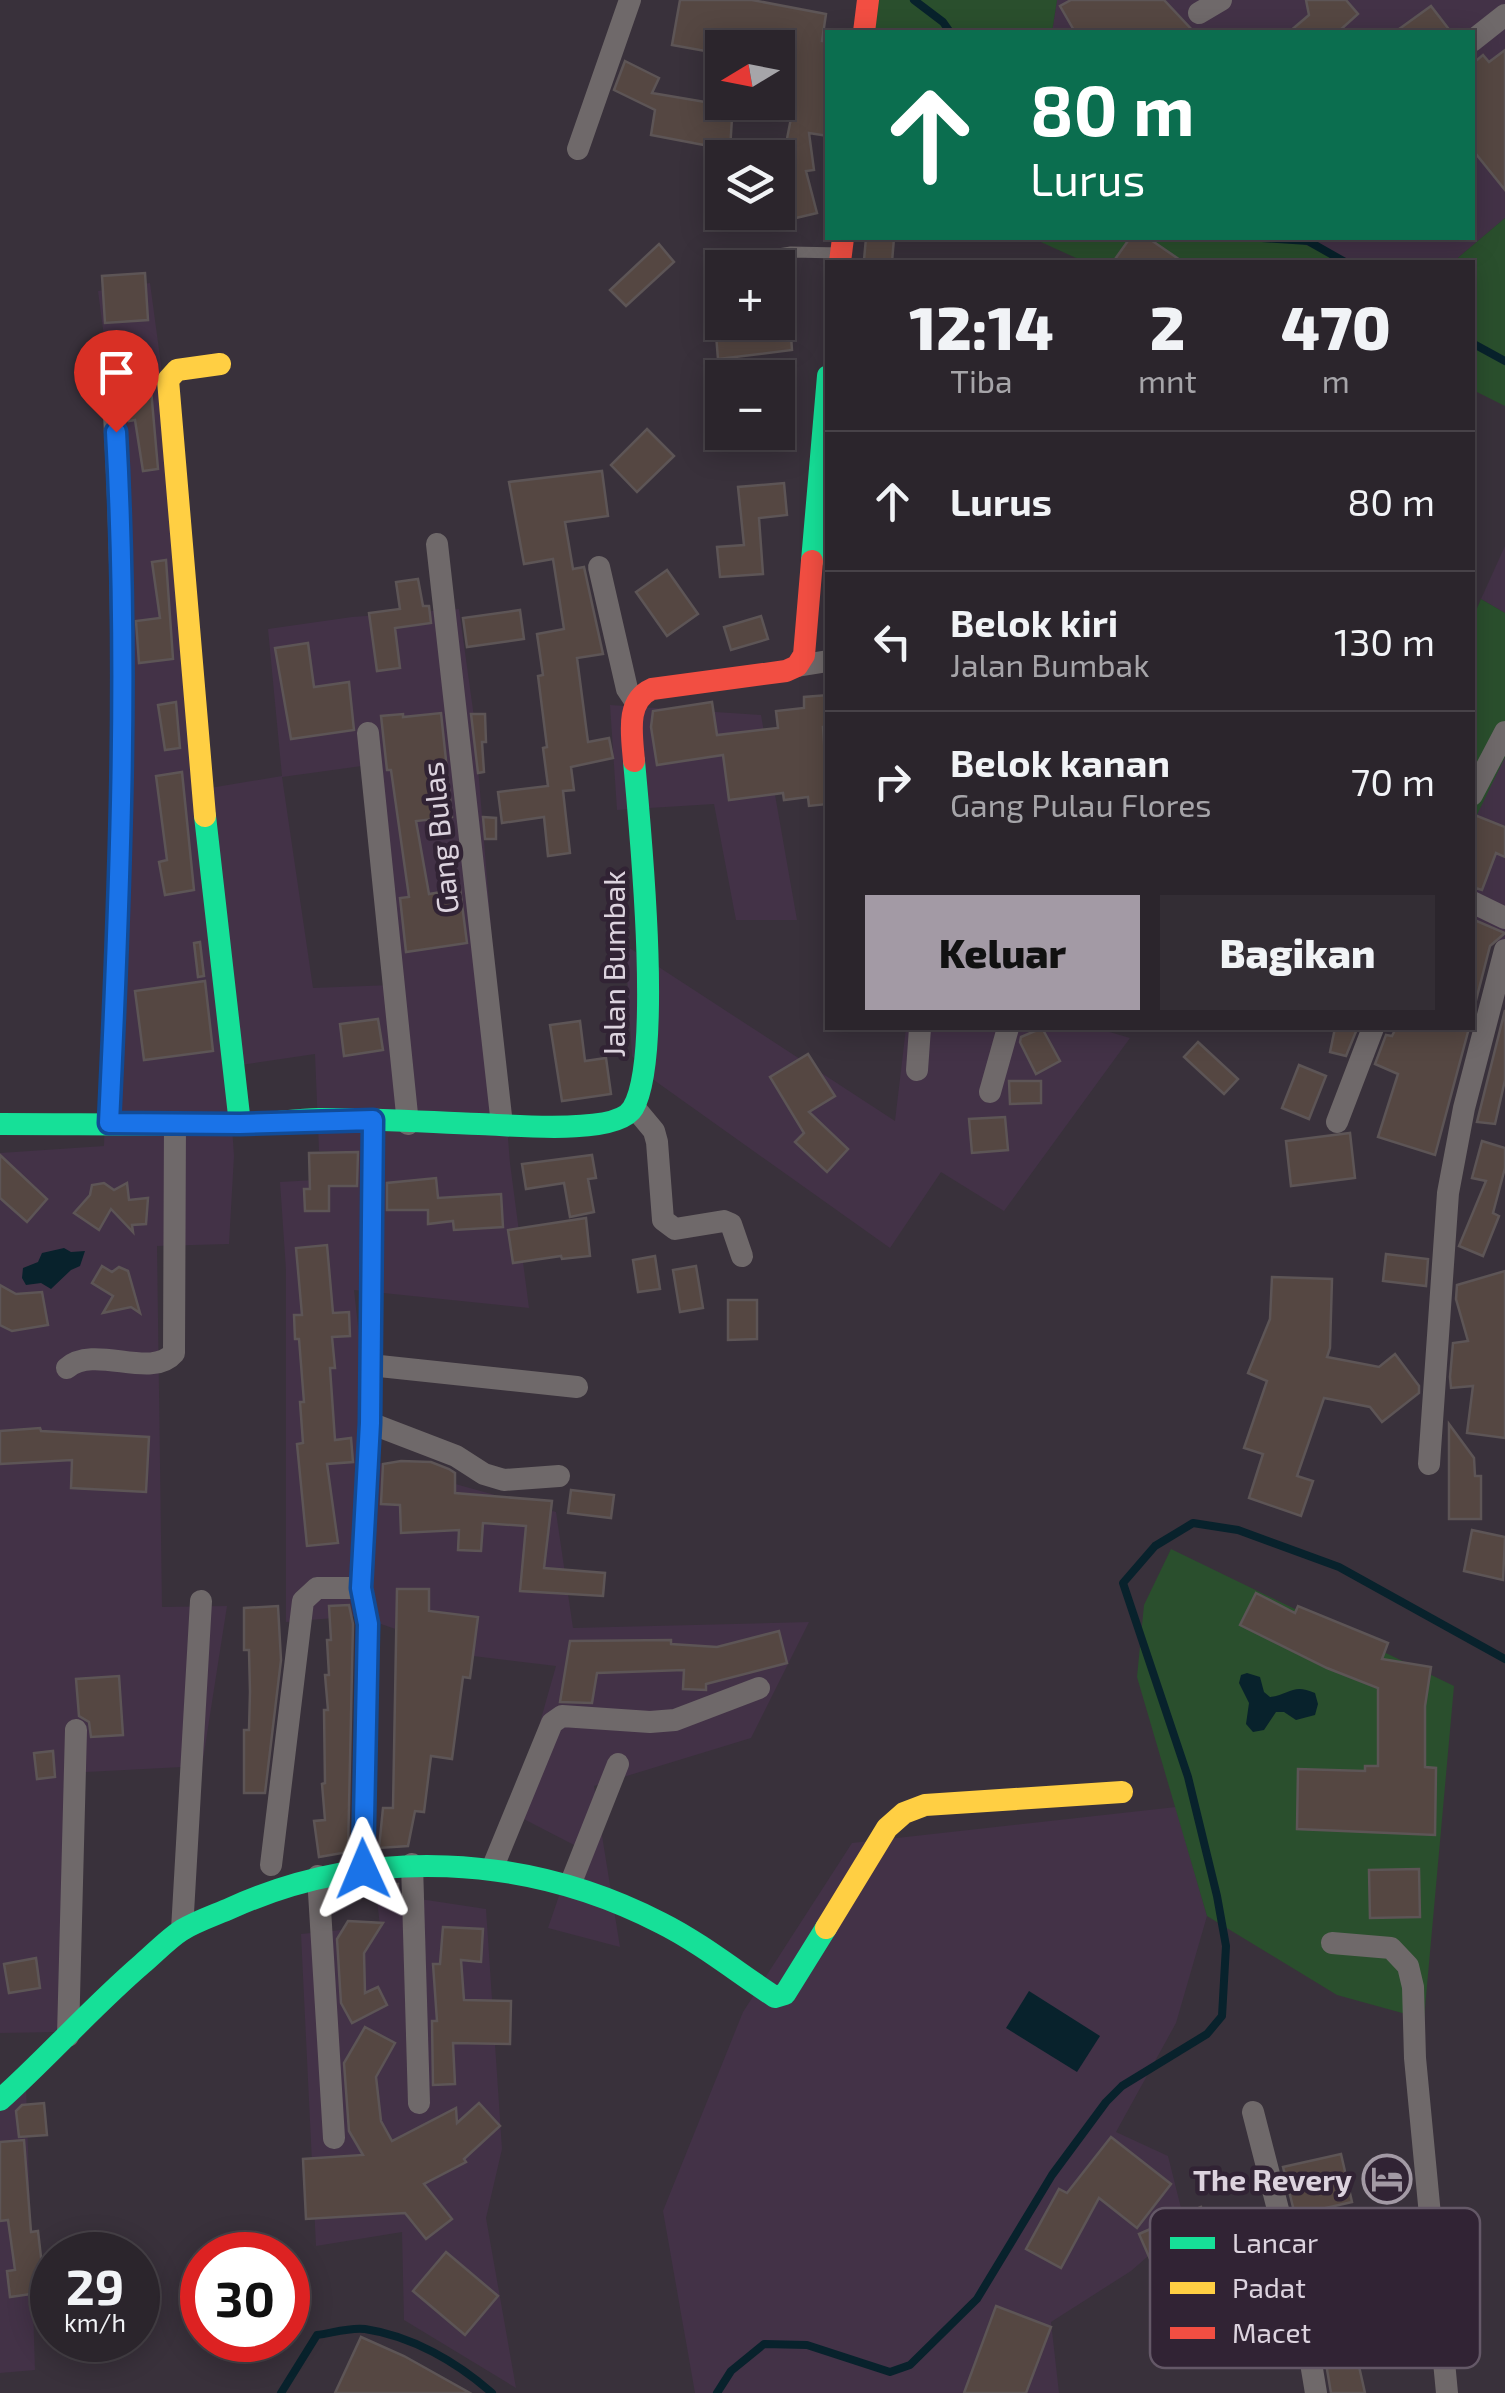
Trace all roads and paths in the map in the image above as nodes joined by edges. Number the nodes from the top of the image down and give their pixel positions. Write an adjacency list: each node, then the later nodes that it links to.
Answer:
1 (630, 0): 8 (street)
2 (865, 0): 6 (street)
3 (1222, 0): 4 (street)
4 (1199, 13)
5 (1505, 15): 7 (street)
6 (864, 30)
7 (1475, 39)
8 (578, 149)
9 (841, 251): 10 (lane)
10 (795, 252)
11 (220, 364): 36 (street)
12 (114, 398): 34 (street)
13 (825, 411): 17 (street)
14 (437, 544): 38 (street, Gang Bulas)
15 (599, 567): 18 (street)
16 (825, 661): 17 (street)
17 (797, 666): 18 (street)
18 (636, 701): 30 (street, Jalan Bumbak)
19 (1505, 732): 21 (street)
20 (368, 733): 37 (street)
21 (1475, 789)
22 (1475, 903): 23 (street)
23 (1505, 918)
24 (1505, 950): 44 (street)
25 (920, 1030): 28 (street)
26 (1007, 1030): 29 (street)
27 (1372, 1030): 33 (street)
28 (917, 1070)
29 (990, 1092)
30 (634, 1107): 38 (street); 39 (street)
31 (373, 1120): 36 (street); 37 (street); 40 (street)
32 (176, 1122): 34 (street); 36 (street); 41 (street)
33 (1338, 1122)
34 (109, 1123): 35 (street)
35 (0, 1124)
36 (240, 1124)
37 (408, 1124): 38 (street)
38 (502, 1126)
39 (742, 1256)
40 (370, 1365): 42 (street); 43 (street)
41 (67, 1368)
42 (577, 1387)
43 (370, 1423): 45 (street); 46 (street)
44 (1429, 1464)
45 (559, 1476)
46 (361, 1588): 52 (street); 54 (street)
47 (201, 1601): 58 (street)
48 (758, 1688): 55 (street)
49 (76, 1730): 60 (street)
50 (618, 1764): 57 (street)
51 (1122, 1792): 57 (street)
52 (271, 1864)
53 (412, 1864): 54 (street); 55 (street); 62 (street)
54 (363, 1869): 56 (street)
55 (492, 1869): 57 (street)
56 (318, 1876): 58 (street); 64 (street)
57 (570, 1885)
58 (182, 1930): 60 (street)
59 (1332, 1943): 66 (street)
60 (68, 2036): 61 (street)
61 (0, 2100)
62 (418, 2102)
63 (1253, 2112): 65 (street)
64 (334, 2138)
65 (1278, 2208)
66 (1429, 2208)
67 (1312, 2368): 69 (street)
68 (1445, 2368): 70 (street)
69 (1316, 2393)
70 (1447, 2393)

